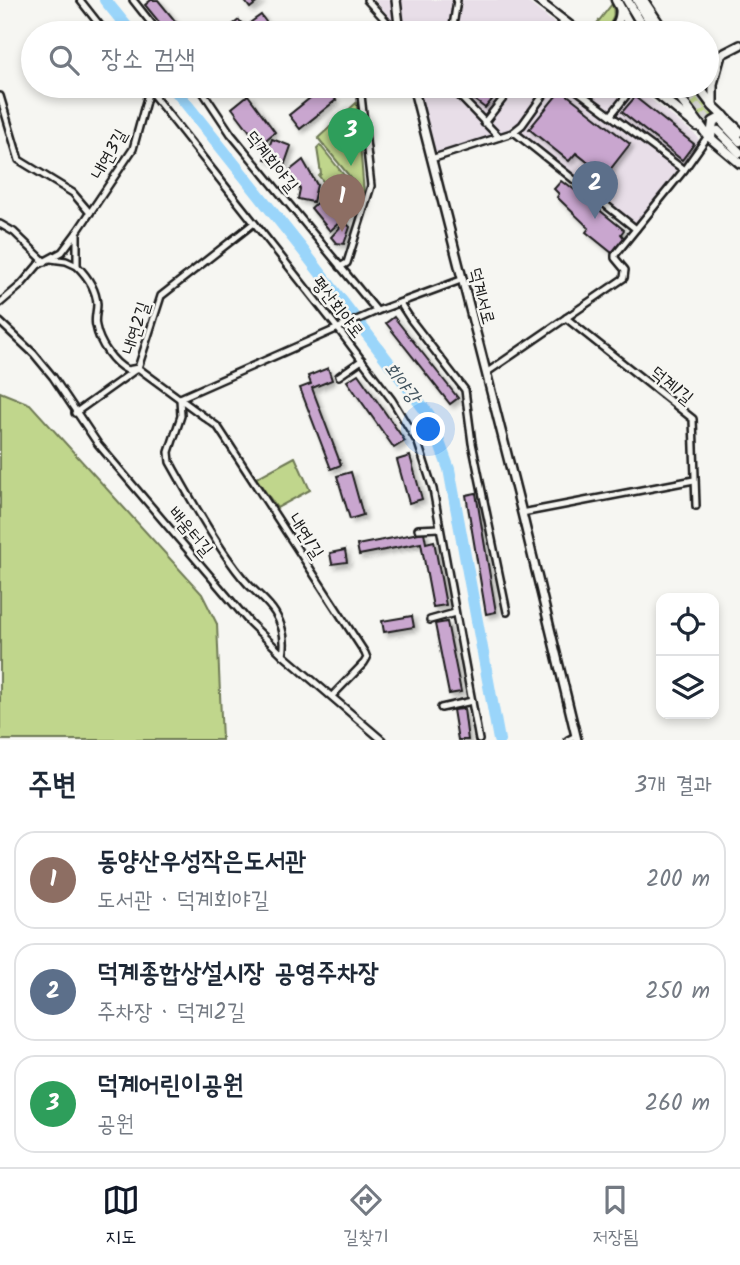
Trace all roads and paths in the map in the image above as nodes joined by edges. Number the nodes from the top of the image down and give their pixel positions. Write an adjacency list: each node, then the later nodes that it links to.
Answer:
1 (80, 0): 11 (street)
2 (133, 0): 12 (street)
3 (367, 0): 13 (street)
4 (396, 0): 14 (street)
5 (457, 0): 15 (street)
6 (537, 0): 16 (street)
7 (627, 0): 19 (main road)
8 (636, 0): 20 (main road)
9 (643, 0): 21 (main road)
10 (618, 4): 17 (street); 18 (main road)
11 (97, 21)
12 (150, 21)
13 (385, 21)
14 (398, 21)
15 (454, 21)
16 (564, 21)
17 (618, 21)
18 (626, 21)
19 (640, 21)
20 (649, 21)
21 (657, 21)
22 (740, 45): 23 (street)
23 (721, 55): 24 (street)
24 (719, 62)
25 (0, 96): 53 (street)
26 (147, 98): 53 (street, 내연3길)
27 (158, 98): 54 (street, 평산회야로)
28 (207, 98): 60 (street, 덕계회야길)
29 (361, 98): 60 (street)
30 (416, 98): 50 (street, 덕계서로)
31 (461, 98): 42 (street)
32 (504, 98): 42 (street)
33 (541, 98): 44 (street)
34 (588, 98): 41 (street)
35 (624, 98): 41 (street)
36 (662, 98): 47 (main road)
37 (680, 98): 47 (main road)
38 (707, 98): 40 (main road)
39 (713, 98): 40 (street)
40 (713, 106): 43 (main road)
41 (611, 115): 52 (street)
42 (484, 123): 46 (street)
43 (722, 124): 45 (main road); 47 (main road); 48 (main road); 49 (main road)
44 (514, 132): 46 (street); 56 (street)
45 (740, 132)
46 (499, 137): 50 (street)
47 (709, 137): 51 (main road); 52 (street)
48 (740, 141)
49 (740, 153)
50 (431, 159): 61 (street, 덕계서로)
51 (740, 163)
52 (684, 170): 56 (street)
53 (90, 213): 57 (street, 내연3길)
54 (254, 223): 67 (street, 평산회야로); 69 (street, 내연2길)
55 (0, 224): 58 (street)
56 (636, 229): 65 (street)
57 (77, 232): 58 (street, 내연3길); 59 (street)
58 (48, 260): 59 (street); 62 (street, 내연3길)
59 (77, 266): 69 (street)
60 (340, 267): 64 (street, 덕계회야길)
61 (461, 280): 63 (street); 70 (street, 덕계서로)
62 (0, 303)
63 (400, 303): 64 (street); 79 (street)
64 (377, 311): 67 (street)
65 (566, 318): 70 (street); 74 (street, 덕계1길)
66 (0, 322): 73 (street, 배움터길)
67 (339, 330): 68 (street, 평산회야로); 72 (street)
68 (362, 360): 71 (street); 77 (street, 평산회야로)
69 (138, 368): 72 (street, 내연1길); 73 (street, 내연2길)
70 (486, 373): 76 (street, 덕계서로)
71 (339, 376)
72 (180, 398): 82 (street); 83 (street, 내연1길)
73 (75, 413): 82 (street, 배움터길)
74 (694, 480): 75 (street, 덕계1길); 76 (street)
75 (696, 506)
76 (522, 513): 86 (street, 덕계서로)
77 (440, 528): 78 (street); 80 (street, 평산회야로)
78 (418, 529)
79 (507, 612)
80 (455, 613): 81 (street); 84 (street, 평산회야로)
81 (430, 620)
82 (283, 655): 83 (street, 배움터길)
83 (332, 696): 87 (street, 배움터길)
84 (472, 701): 85 (street); 88 (street, 평산회야로)
85 (441, 708)
86 (576, 738): 89 (street)
87 (382, 740)
88 (479, 740)
89 (568, 740)

